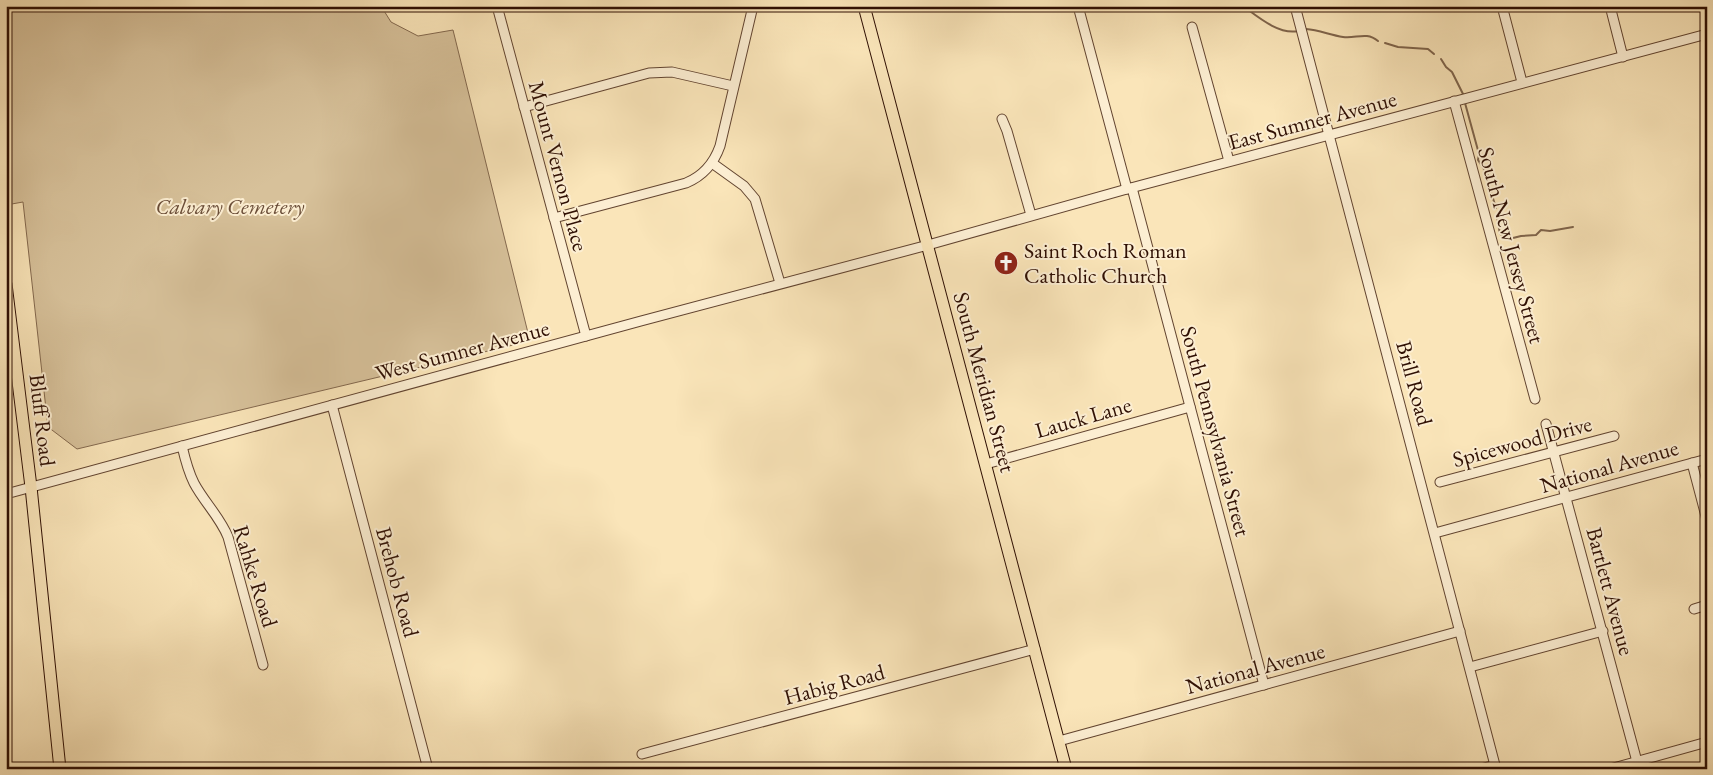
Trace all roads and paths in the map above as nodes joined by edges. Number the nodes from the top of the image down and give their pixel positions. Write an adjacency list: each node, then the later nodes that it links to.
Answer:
1 (497, 6): 14 (street, Mount Vernon Place)
2 (753, 6): 12 (street)
3 (864, 6): 22 (main road, South Meridian Street)
4 (1078, 6): 19 (street, South Pennsylvania Street)
5 (1296, 6): 16 (street, Brill Road)
6 (1502, 6): 11 (street)
7 (1610, 6): 10 (street)
8 (1192, 27): 17 (street)
9 (1707, 34): 10 (street, East Sumner Avenue)
10 (1623, 57): 11 (street, East Sumner Avenue)
11 (1522, 82): 13 (street, East Sumner Avenue)
12 (733, 86): 14 (street); 18 (street)
13 (1454, 101): 16 (street, East Sumner Avenue); 26 (street, South New Jersey Street)
14 (524, 106): 21 (street, Mount Vernon Place)
15 (1002, 119): 20 (street)
16 (1330, 134): 17 (street, East Sumner Avenue); 41 (street, Brill Road)
17 (1229, 162): 19 (street, East Sumner Avenue)
18 (712, 163): 21 (street); 24 (street)
19 (1129, 188): 20 (street, East Sumner Avenue); 28 (street, South Pennsylvania Street)
20 (1030, 215): 22 (street, East Sumner Avenue)
21 (554, 218): 25 (street, Mount Vernon Place)
22 (928, 245): 24 (street, West Sumner Avenue); 35 (main road, South Meridian Street)
23 (6, 284): 37 (main road, Bluff Road)
24 (780, 284): 25 (street, West Sumner Avenue)
25 (586, 336): 27 (street, West Sumner Avenue)
26 (1535, 399)
27 (332, 405): 31 (street, West Sumner Avenue); 56 (street, Brehob Road)
28 (1190, 407): 35 (street, Lauck Lane); 49 (street, South Pennsylvania Street)
29 (1546, 424): 32 (street, Bartlett Avenue)
30 (1614, 436): 32 (street, Spicewood Drive)
31 (182, 446): 37 (street, West Sumner Avenue); 47 (street, Rahke Road)
32 (1553, 452): 36 (street, Spicewood Drive); 39 (street, Bartlett Avenue)
33 (1707, 459): 34 (street, National Avenue)
34 (1692, 463): 39 (street, National Avenue); 40 (street)
35 (986, 464): 46 (main road, South Meridian Street)
36 (1440, 482)
37 (32, 487): 38 (street, West Sumner Avenue); 55 (main road, Bluff Road)
38 (6, 494)
39 (1566, 498): 41 (street, National Avenue); 45 (street, Bartlett Avenue)
40 (1707, 520)
41 (1435, 533): 44 (street, Brill Road)
42 (1707, 605): 43 (street)
43 (1694, 609)
44 (1460, 631): 48 (street, Brill Road); 49 (street, National Avenue)
45 (1603, 631): 48 (street); 53 (street, Bartlett Avenue)
46 (1035, 649): 50 (main road, South Meridian Street); 52 (street, Habig Road)
47 (263, 665)
48 (1470, 667): 54 (street, Brill Road)
49 (1264, 685): 50 (street, National Avenue)
50 (1059, 740): 57 (main road, South Meridian Street)
51 (1707, 742): 53 (street)
52 (642, 754)
53 (1638, 765): 59 (street)
54 (1496, 767): 58 (street)
55 (60, 769)
56 (428, 769)
57 (1066, 769)
58 (1482, 769)
59 (1610, 769)

